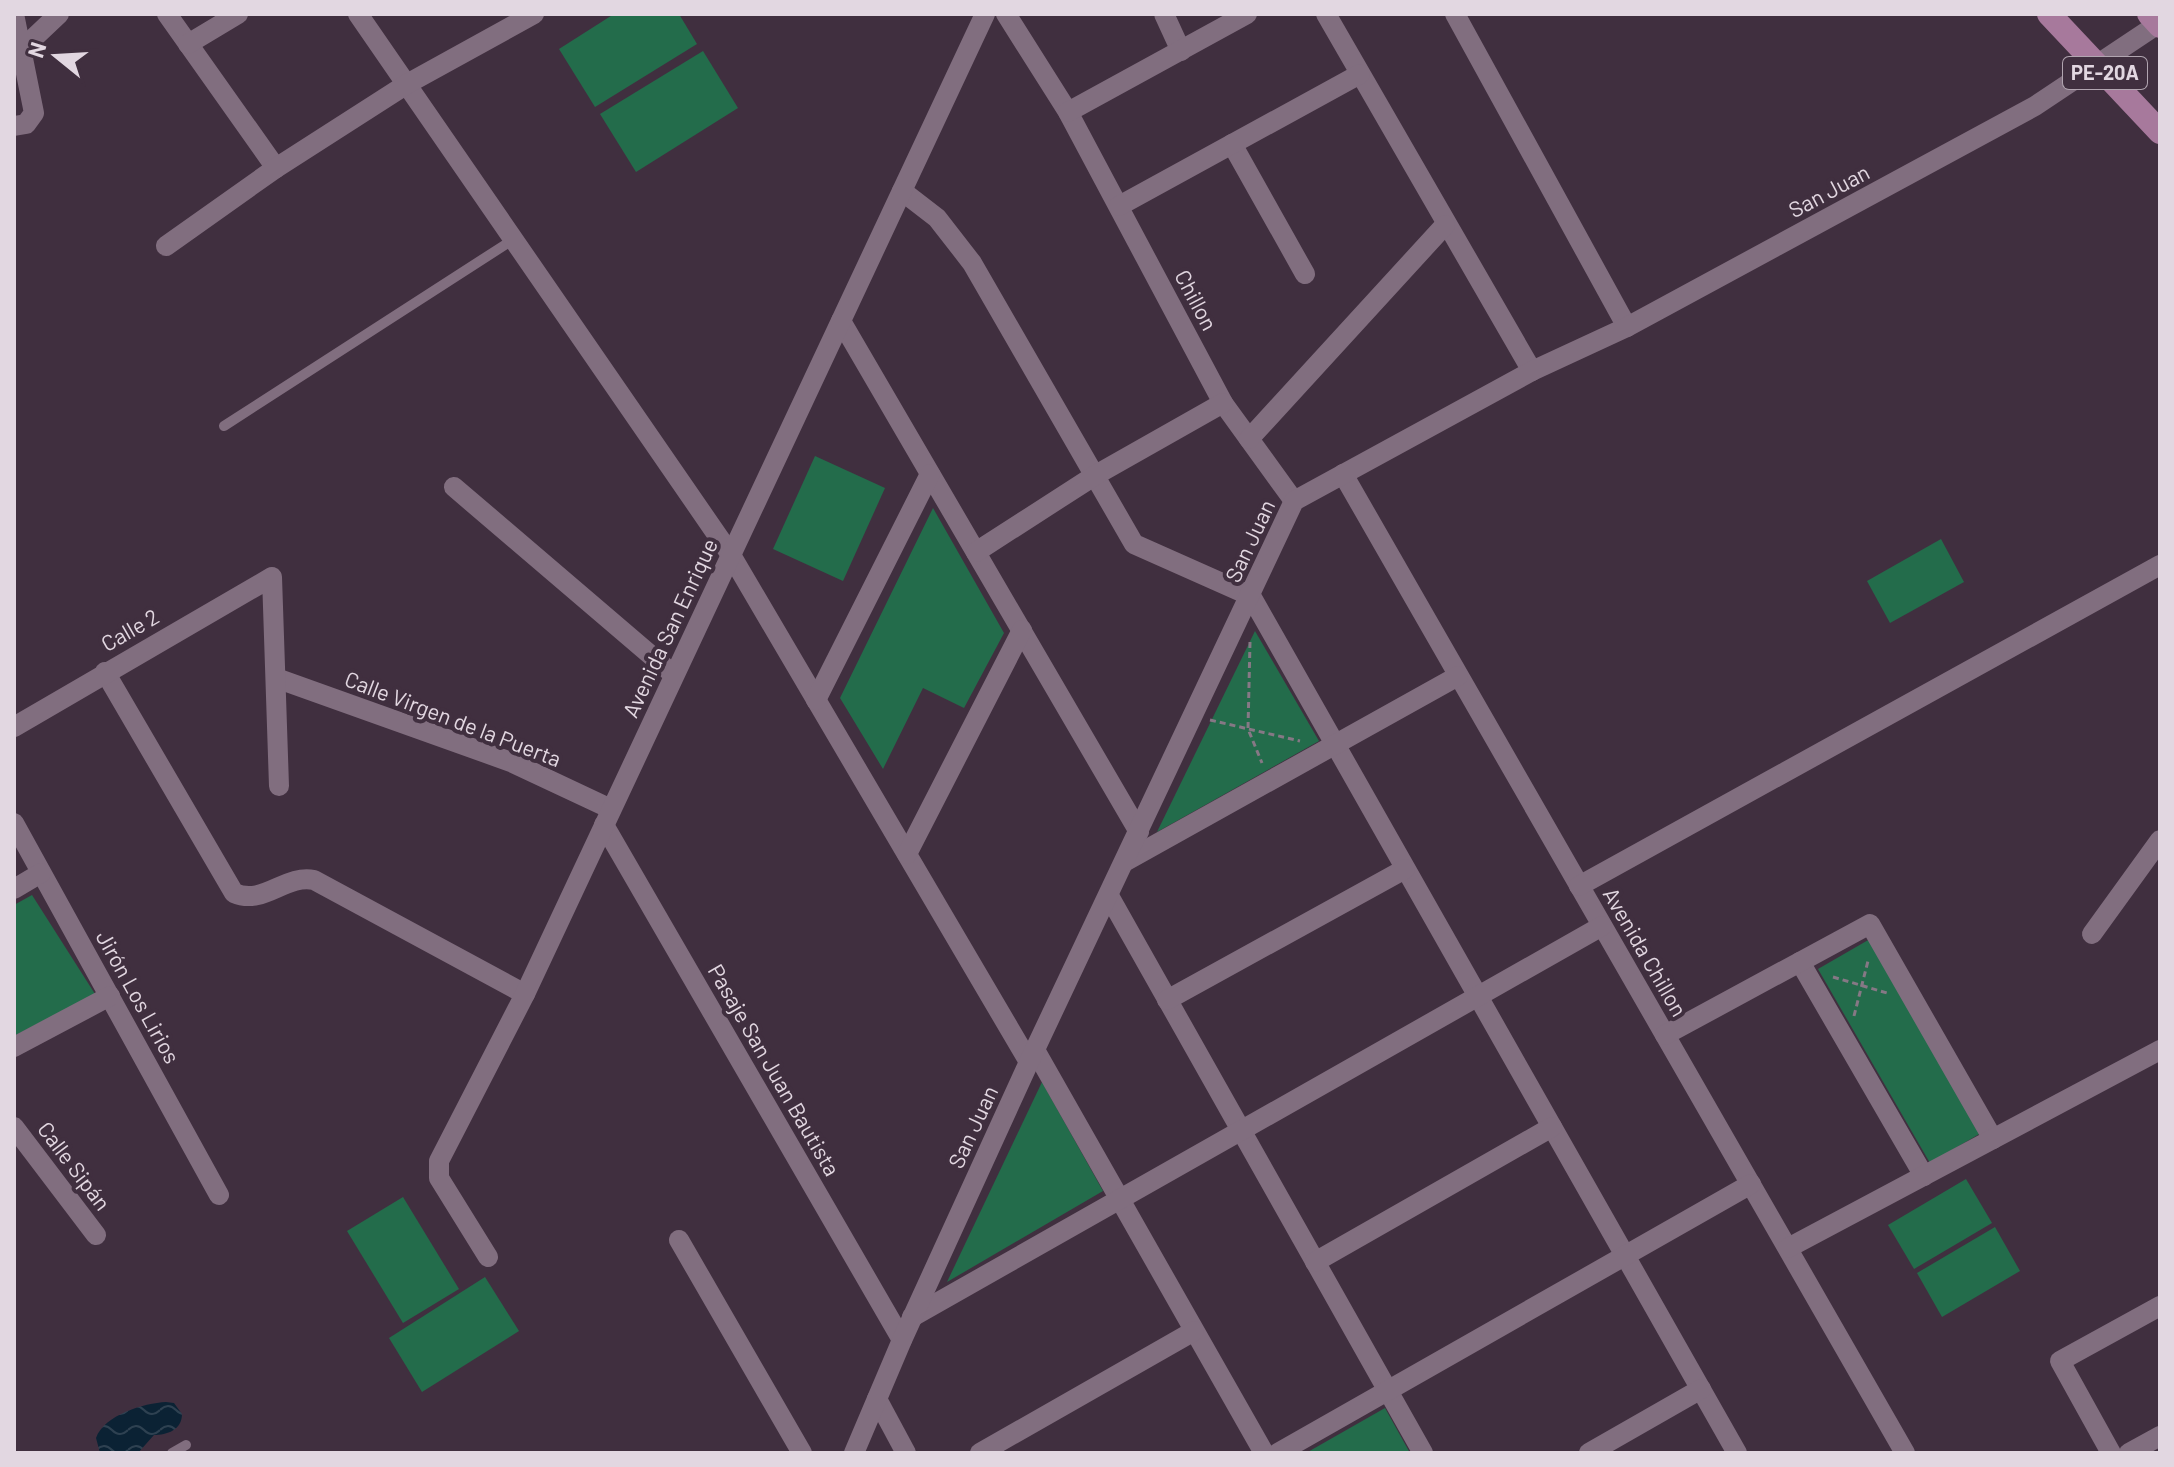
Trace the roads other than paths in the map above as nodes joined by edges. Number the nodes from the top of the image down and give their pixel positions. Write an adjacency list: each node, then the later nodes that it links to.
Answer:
1 (14, 14): 16 (street)
2 (59, 14): 16 (street)
3 (167, 14): 15 (street)
4 (238, 14): 15 (street)
5 (358, 14): 20 (street)
6 (534, 14): 20 (street)
7 (985, 14): 26 (street, Avenida San Enrique)
8 (1006, 14): 21 (street, Chillon)
9 (1164, 14): 17 (street)
10 (1247, 14): 17 (street)
11 (1326, 14): 19 (street)
12 (1455, 14): 33 (street)
13 (2049, 14): 18 (main road, PE-20A)
14 (2156, 21): 18 (street, San Juan)
15 (188, 44): 25 (street)
16 (22, 49): 22 (street)
17 (1181, 51): 21 (street)
18 (2099, 67): 23 (main road, PE-20A); 33 (street, San Juan)
19 (1360, 74): 24 (street); 28 (street)
20 (407, 84): 25 (street); 29 (street)
21 (1068, 112): 27 (street, Chillon)
22 (14, 126)
23 (2160, 132)
24 (1232, 144): 27 (street); 31 (street)
25 (276, 168): 30 (street)
26 (902, 191): 32 (street, Avenida San Enrique); 40 (street)
27 (1119, 206): 35 (street, Chillon)
28 (1445, 225): 34 (street); 37 (street)
29 (514, 239): 36 (lane); 44 (street)
30 (166, 246)
31 (1305, 274)
32 (841, 321): 38 (street); 44 (street, Avenida San Enrique)
33 (1627, 327): 34 (street, San Juan)
34 (1532, 371): 39 (street, San Juan)
35 (1223, 403): 37 (street, Chillon); 40 (street)
36 (224, 426)
37 (1249, 439): 42 (street, Chillon)
38 (930, 474): 43 (street); 52 (street)
39 (1343, 474): 42 (street, San Juan); 50 (street, Avenida Chillon)
40 (1094, 476): 43 (street); 46 (street)
41 (454, 487): 49 (street)
42 (1294, 501): 46 (street, San Juan)
43 (976, 552): 47 (street)
44 (731, 555): 49 (street, Avenida San Enrique); 52 (street)
45 (2160, 565): 64 (street)
46 (1251, 596): 54 (street); 58 (street, San Juan)
47 (1022, 630): 58 (street); 60 (street)
48 (105, 672): 51 (street, Calle 2); 53 (street, Calle 2); 70 (street)
49 (674, 675): 56 (street, Avenida San Enrique)
50 (1458, 676): 54 (street); 64 (street, Avenida Chillon)
51 (276, 678): 55 (street); 56 (street, Calle Virgen de la Puerta)
52 (816, 700): 60 (street)
53 (14, 727)
54 (1335, 745): 61 (street); 62 (street)
55 (279, 786)
56 (608, 817): 70 (street, Avenida San Enrique); 95 (street, Pasaje San Juan Bautista)
57 (14, 823): 63 (street, Jirón Los Lirios)
58 (1139, 832): 61 (street, San Juan)
59 (2160, 840): 68 (street)
60 (907, 854): 77 (street)
61 (1126, 861): 66 (street, San Juan)
62 (1405, 869): 72 (street); 73 (street)
63 (41, 873): 65 (street); 71 (street, Jirón Los Lirios)
64 (1579, 886): 67 (street, Avenida Chillon)
65 (14, 889)
66 (1109, 896): 73 (street); 77 (street, San Juan)
67 (1602, 926): 72 (street); 74 (street, Avenida Chillon)
68 (2092, 934)
69 (1802, 965): 74 (street); 81 (street); 82 (street)
70 (525, 994): 90 (street, Avenida San Enrique)
71 (110, 996): 75 (street); 84 (street, Jirón Los Lirios)
72 (1478, 996): 79 (street); 80 (street)
73 (1167, 1000): 80 (street)
74 (1665, 1035): 83 (street, Avenida Chillon)
75 (14, 1047)
76 (2160, 1050): 81 (street)
77 (1032, 1056): 85 (street); 93 (street, San Juan)
78 (14, 1127): 86 (street, Calle Sipán)
79 (1552, 1127): 89 (street); 91 (street)
80 (1241, 1131): 85 (street); 91 (street)
81 (1993, 1139): 82 (street)
82 (1924, 1176): 88 (street)
83 (1751, 1184): 88 (street, Avenida Chillon); 89 (street)
84 (219, 1195)
85 (1120, 1199): 93 (street); 94 (street)
86 (96, 1235)
87 (679, 1240): 103 (street)
88 (1788, 1248): 101 (street, Avenida Chillon)
89 (1625, 1256): 96 (street); 97 (street)
90 (488, 1257)
91 (1315, 1262): 97 (street)
92 (2160, 1306): 112 (street)
93 (912, 1317): 95 (street, San Juan)
94 (1194, 1331): 106 (street); 107 (street)
95 (902, 1340): 98 (street, San Juan)
96 (1701, 1389): 110 (street); 111 (street)
97 (1388, 1391): 108 (street); 109 (street)
98 (877, 1399): 104 (street, San Juan); 105 (street)
99 (2160, 1436): 113 (street)
100 (186, 1445): 102 (lane)
101 (1898, 1451)
102 (172, 1453)
103 (802, 1453)
104 (854, 1453)
105 (906, 1453)
106 (980, 1453)
107 (1264, 1453)
108 (1278, 1453)
109 (1423, 1453)
110 (1589, 1453)
111 (1737, 1453)
112 (2111, 1453)
113 (2129, 1453)

